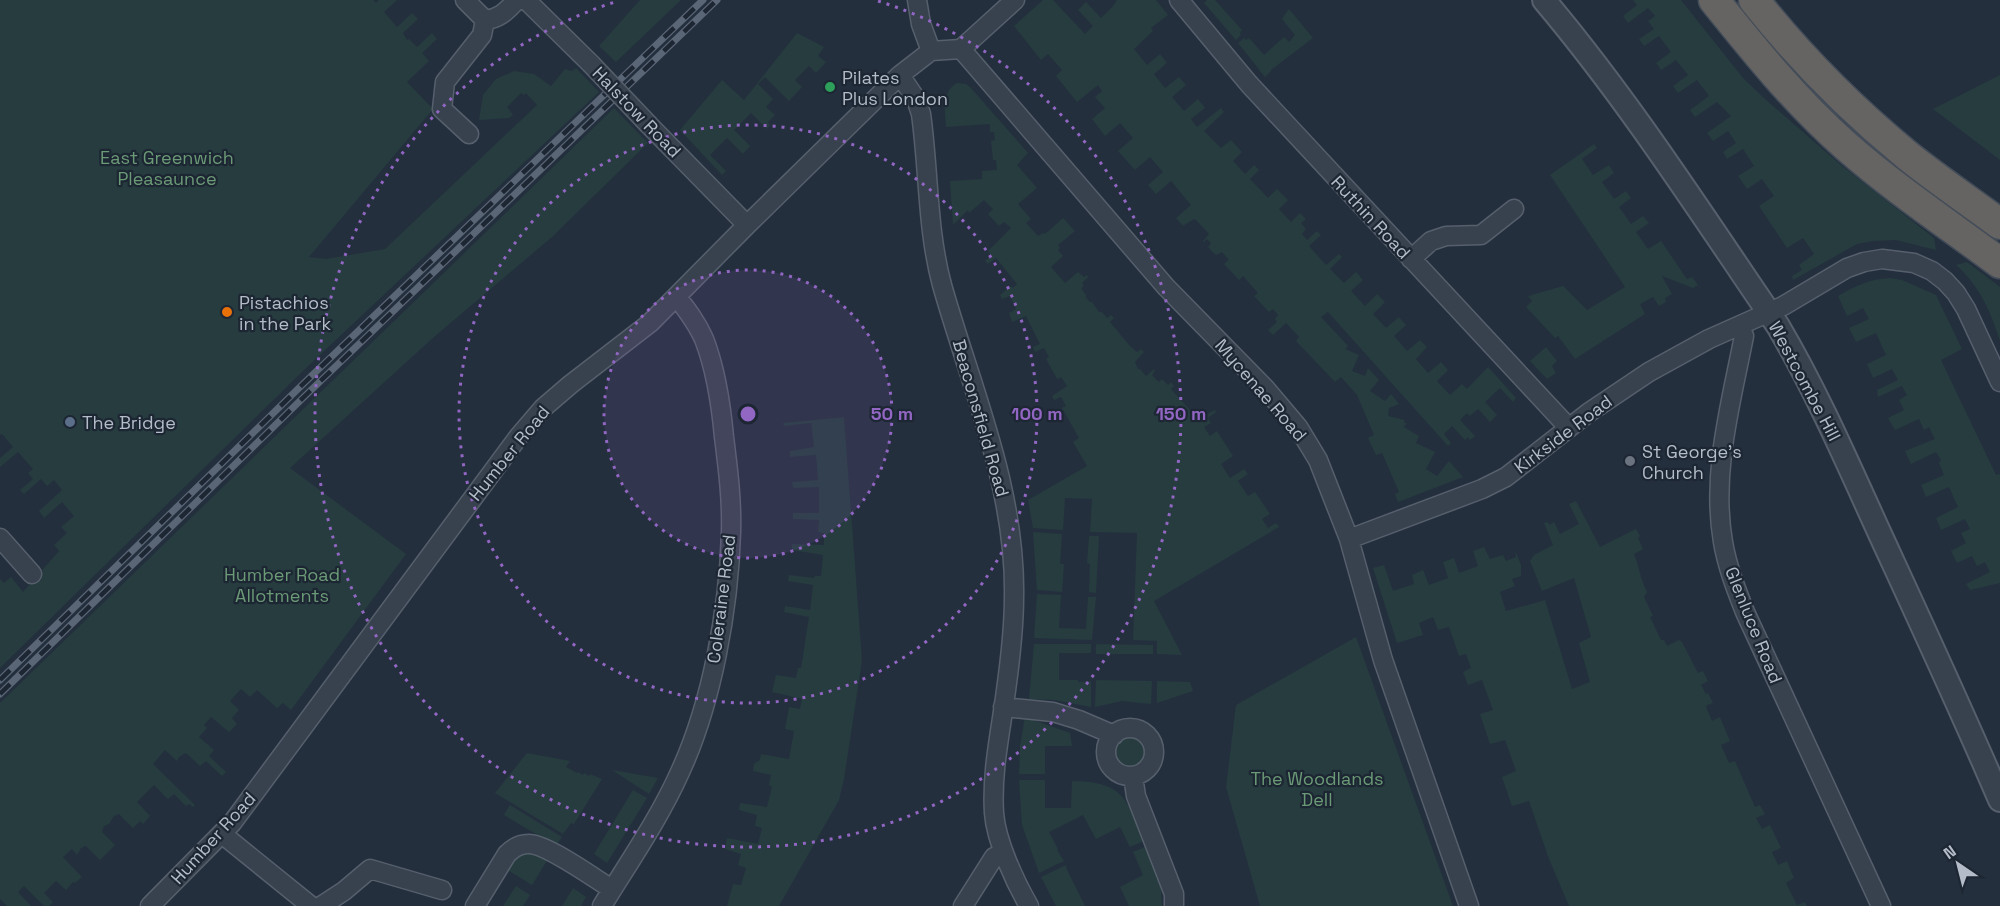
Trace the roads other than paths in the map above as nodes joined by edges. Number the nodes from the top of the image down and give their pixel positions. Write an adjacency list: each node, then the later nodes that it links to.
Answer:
1 (465, 0): 10 (street)
2 (517, 0): 10 (street)
3 (526, 0): 17 (street, Halstow Road, bridge)
4 (917, 0): 12 (street)
5 (1015, 0): 11 (street)
6 (1179, 0): 18 (street, Ruthin Road)
7 (1544, 0): 21 (street, Westcombe Hill)
8 (1714, 0): 19 (highway)
9 (1754, 0): 16 (highway)
10 (485, 20): 14 (street)
11 (961, 49): 12 (street); 26 (street, Mycenae Road)
12 (931, 51): 13 (street, Humber Road)
13 (900, 75): 17 (street, Humber Road); 28 (street, Beaconsfield Road)
14 (469, 134)
15 (1514, 209): 18 (street)
16 (2000, 224)
17 (747, 225): 20 (street, Humber Road)
18 (1411, 259): 24 (street, Ruthin Road)
19 (2000, 263)
20 (677, 297): 32 (street, Humber Road); 34 (street, Coleraine Road)
21 (1769, 313): 22 (street, Kirkside Road); 23 (street, Kirkside Road); 31 (street, Westcombe Hill)
22 (1739, 326): 24 (street, Kirkside Road); 45 (street, Glenluce Road)
23 (2000, 382)
24 (1569, 428): 26 (street, Kirkside Road)
25 (0, 538): 27 (street)
26 (1349, 539): 44 (street, Mycenae Road)
27 (32, 574)
28 (1004, 706): 29 (street); 33 (street, Beaconsfield Road)
29 (1114, 735): 30 (street); 30 (street)
30 (1133, 776): 43 (street)
31 (2000, 800)
32 (222, 834): 36 (street, Humber Road); 37 (street)
33 (1004, 853): 41 (street); 42 (street, Beaconsfield Road)
34 (612, 889): 39 (street); 40 (street, Coleraine Road)
35 (441, 890): 38 (street)
36 (150, 906)
37 (311, 906)
38 (321, 906)
39 (475, 906)
40 (603, 906)
41 (963, 906)
42 (1029, 906)
43 (1174, 906)
44 (1469, 906)
45 (1881, 906)

